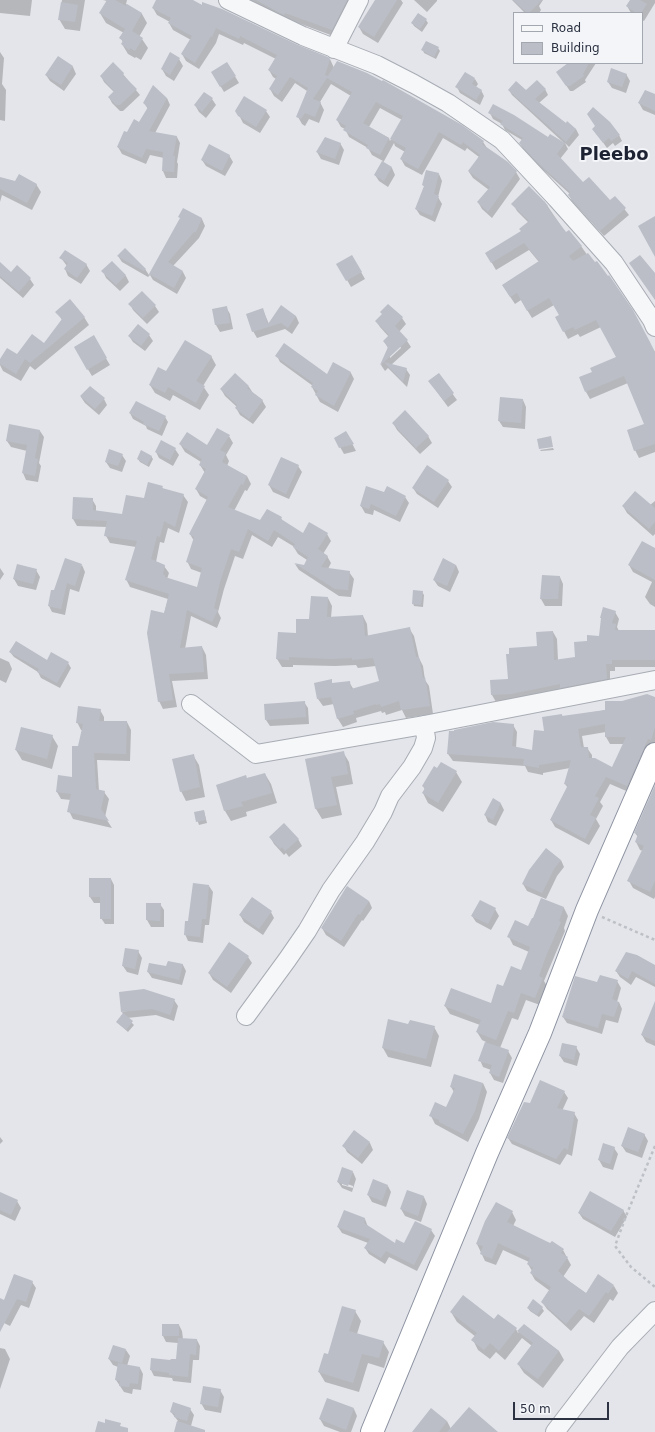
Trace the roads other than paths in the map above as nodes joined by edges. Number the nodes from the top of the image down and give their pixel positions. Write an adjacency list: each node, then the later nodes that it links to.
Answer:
1 (228, 0): 3 (street)
2 (359, 0): 3 (street)
3 (334, 49): 4 (street)
4 (655, 326)
5 (655, 680): 7 (street)
6 (191, 704): 7 (street)
7 (424, 725): 9 (street)
8 (655, 754): 11 (highway)
9 (246, 1016)
10 (655, 1311): 12 (street)
11 (372, 1432)
12 (555, 1432)

